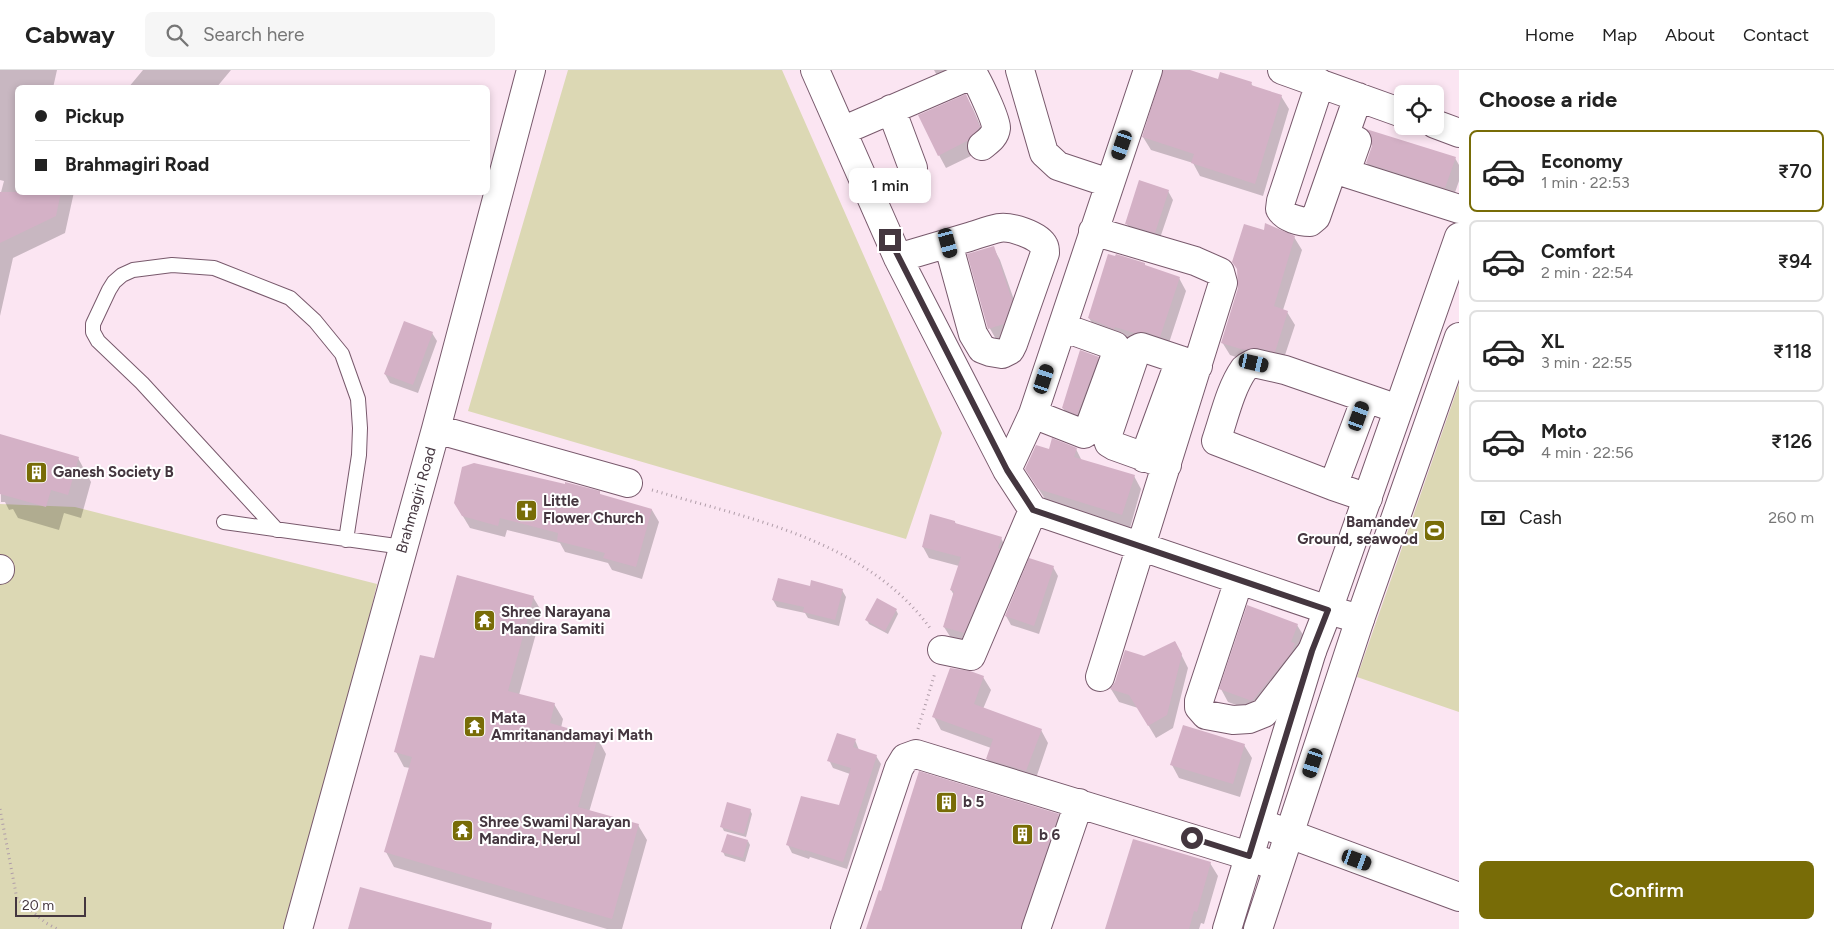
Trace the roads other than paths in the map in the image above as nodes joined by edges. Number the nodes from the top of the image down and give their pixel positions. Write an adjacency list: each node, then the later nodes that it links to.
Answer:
1 (530, 70): 29 (street, Brahmagiri Road)
2 (1020, 70): 15 (street)
3 (1148, 70): 15 (street)
4 (1282, 70): 6 (street)
5 (817, 71): 11 (street)
6 (1320, 84): 7 (street); 7 (street)
7 (1365, 99): 8 (street); 16 (street)
8 (1394, 109)
9 (891, 110): 11 (street); 13 (street); 14 (street)
10 (1444, 127): 12 (street)
11 (842, 130): 21 (street)
12 (1459, 133)
13 (982, 146)
14 (913, 168)
15 (1109, 183): 19 (street)
16 (1459, 209)
17 (1459, 237): 26 (street)
18 (948, 243): 18 (street); 21 (street)
19 (1089, 243): 20 (street); 22 (street); 24 (street)
20 (1060, 245)
21 (898, 258): 32 (street)
22 (1070, 329): 27 (street); 27 (street)
23 (1459, 336): 44 (street)
24 (1189, 363): 28 (street); 31 (street); 31 (street)
25 (1366, 398): 26 (street); 30 (street); 34 (street)
26 (1398, 409): 35 (street)
27 (1040, 417): 32 (street)
28 (1179, 426): 30 (street); 31 (street)
29 (436, 429): 33 (street); 41 (street, Brahmagiri Road)
30 (1216, 441): 34 (street)
31 (1156, 462): 40 (street)
32 (1007, 470): 36 (street)
33 (628, 483)
34 (1333, 486): 35 (street)
35 (1368, 498): 43 (street)
36 (1033, 510): 40 (street); 45 (street)
37 (224, 522): 38 (lane)
38 (277, 530): 39 (lane); 39 (lane)
39 (346, 540): 41 (lane)
40 (1142, 546): 42 (street); 47 (street)
41 (403, 547): 54 (street, Brahmagiri Road)
42 (1239, 580): 43 (street); 46 (street)
43 (1328, 610): 44 (street); 46 (street)
44 (1360, 619): 50 (street)
45 (942, 650)
46 (1312, 651): 49 (street)
47 (1100, 677)
48 (1079, 803): 51 (street); 55 (street); 56 (street)
49 (1260, 823): 50 (street); 51 (street)
50 (1289, 835): 52 (street); 53 (street)
51 (1249, 856): 52 (street); 57 (street)
52 (1277, 867): 58 (street)
53 (1459, 897)
54 (298, 929)
55 (845, 929)
56 (1036, 929)
57 (1227, 929)
58 (1258, 929)

